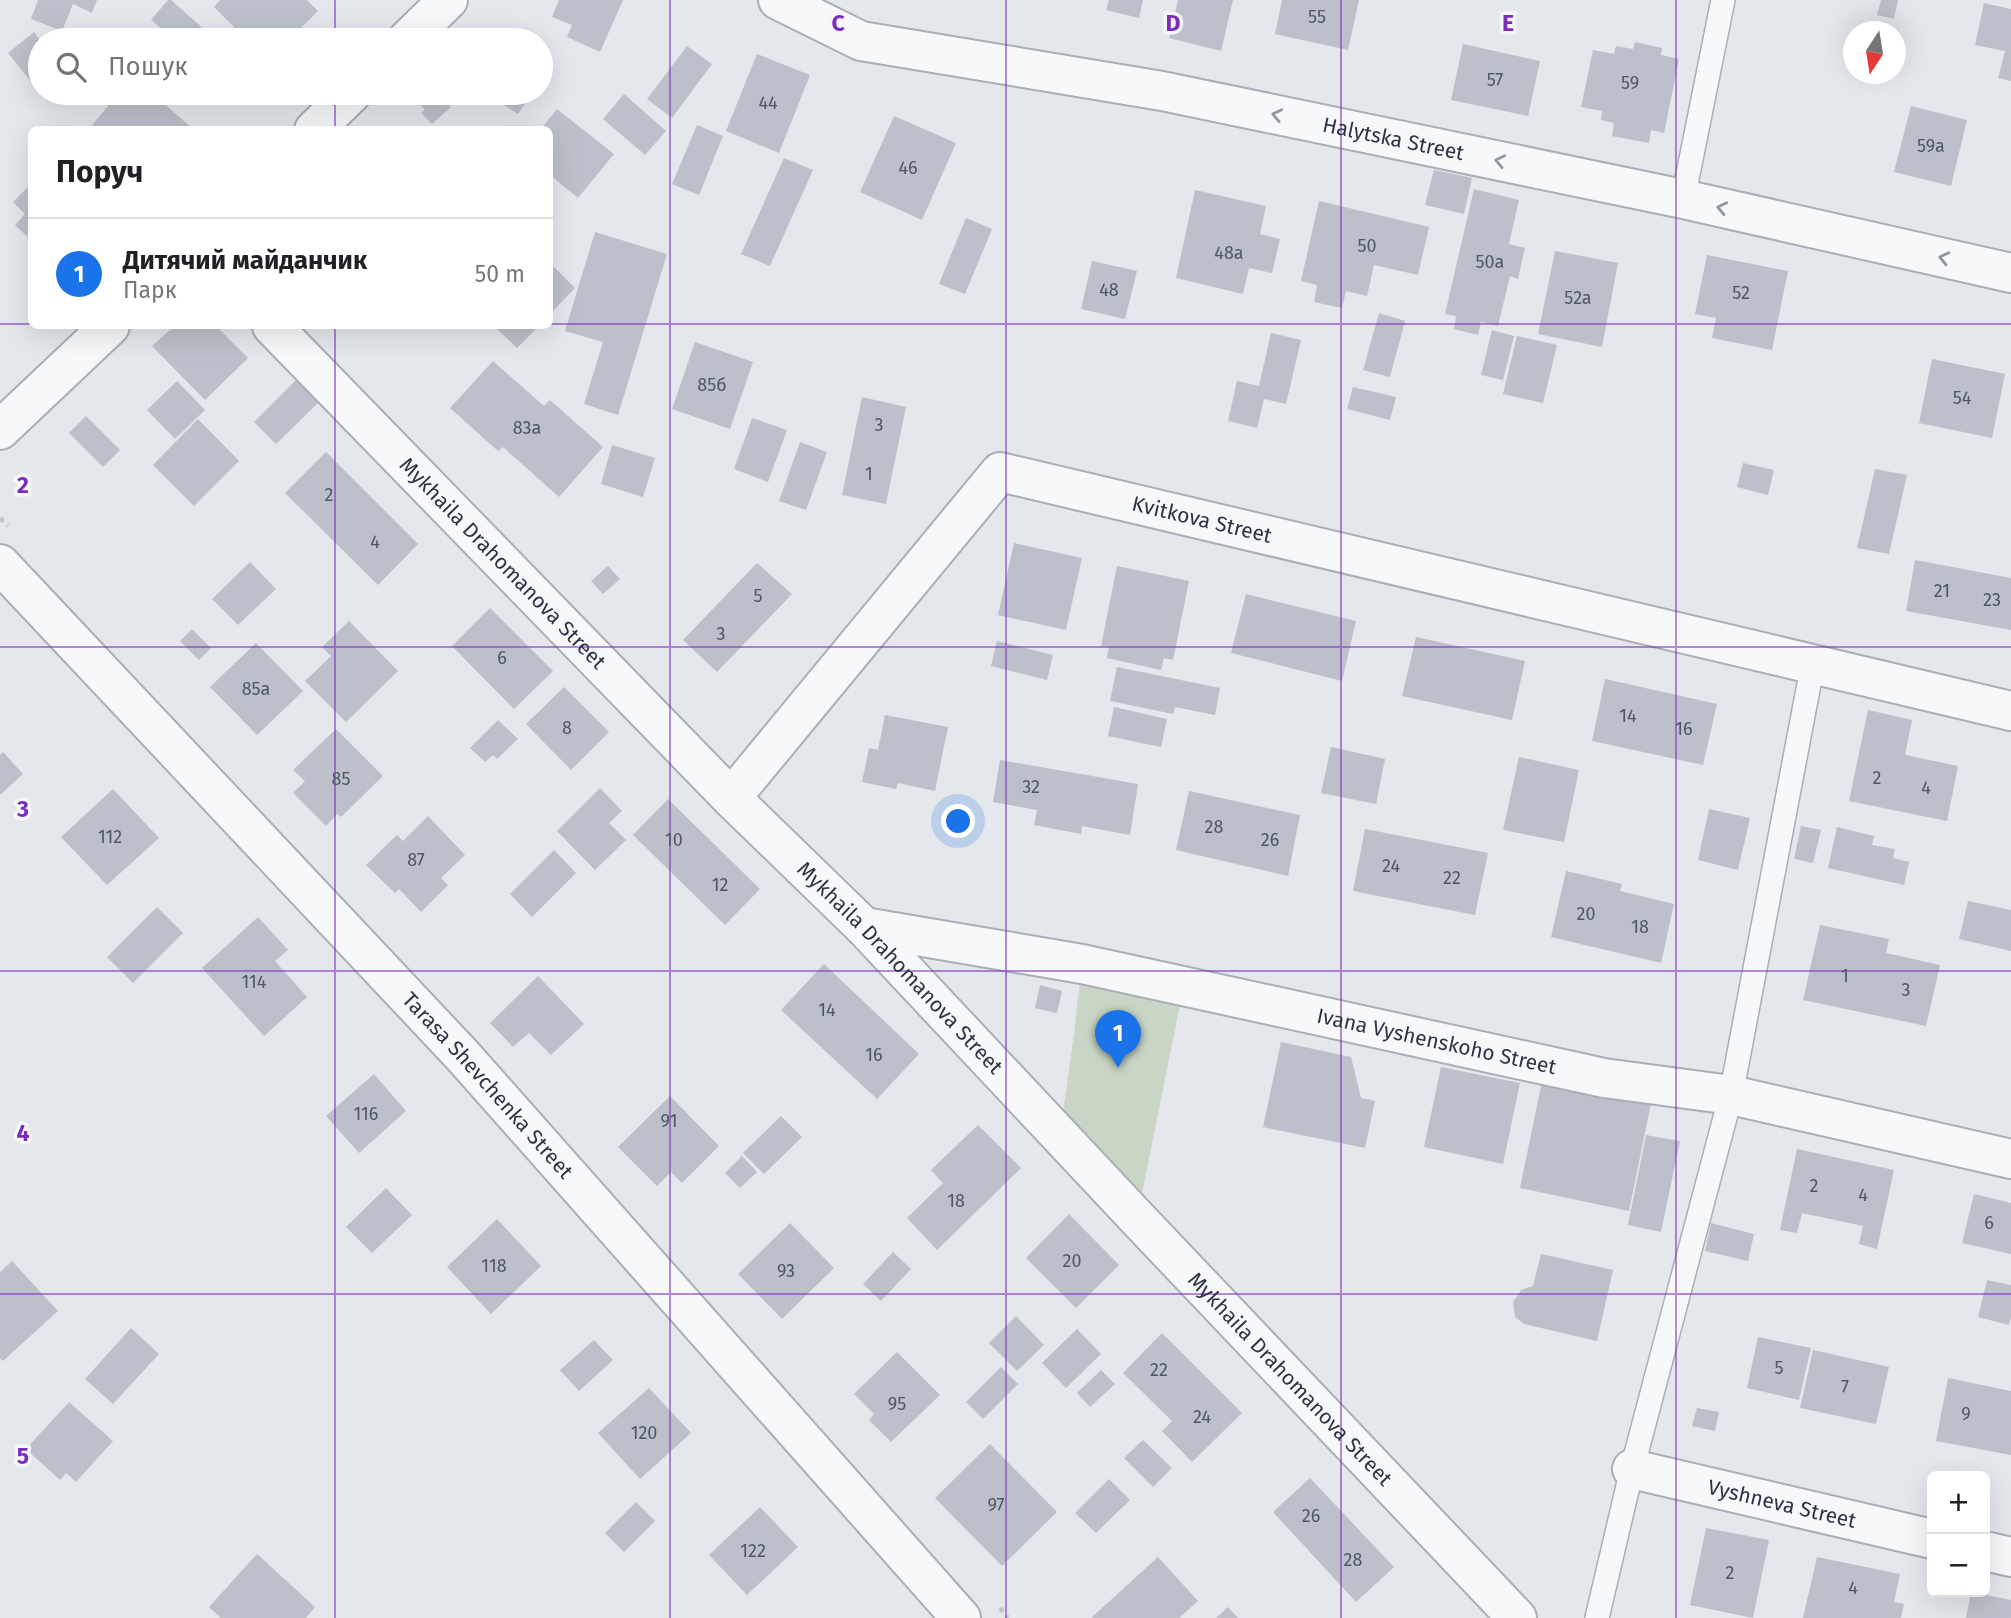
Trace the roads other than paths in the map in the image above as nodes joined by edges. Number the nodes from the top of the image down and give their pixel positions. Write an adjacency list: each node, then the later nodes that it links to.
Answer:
1 (449, 0): 4 (street)
2 (778, 0): 7 (street, Halytska Street, one-way to 2)
3 (1723, 0): 7 (lane)
4 (420, 28)
5 (340, 105): 6 (street)
6 (318, 126)
7 (1683, 199): 8 (street, Halytska Street, one-way to 7)
8 (2011, 273)
9 (107, 329): 11 (street)
10 (275, 329): 15 (street, Mykhaila Drahomanova Street)
11 (0, 430)
12 (0, 564): 23 (street, Tarasa Shevchenka Street)
13 (1814, 663): 14 (street); 15 (street, Kvitkova Street); 17 (lane)
14 (2011, 711)
15 (731, 797): 16 (street, Mykhaila Drahomanova Street)
16 (864, 927): 17 (street, Ivana Vyshenskoho Street); 24 (street, Mykhaila Drahomanova Street)
17 (1731, 1095): 18 (street, Ivana Vyshenskoho Street); 19 (lane)
18 (2011, 1159)
19 (1632, 1469): 20 (street, Vyshneva Street); 25 (lane)
20 (1927, 1538)
21 (1990, 1552): 22 (street)
22 (2011, 1557)
23 (961, 1618)
24 (1517, 1618)
25 (1597, 1618)

